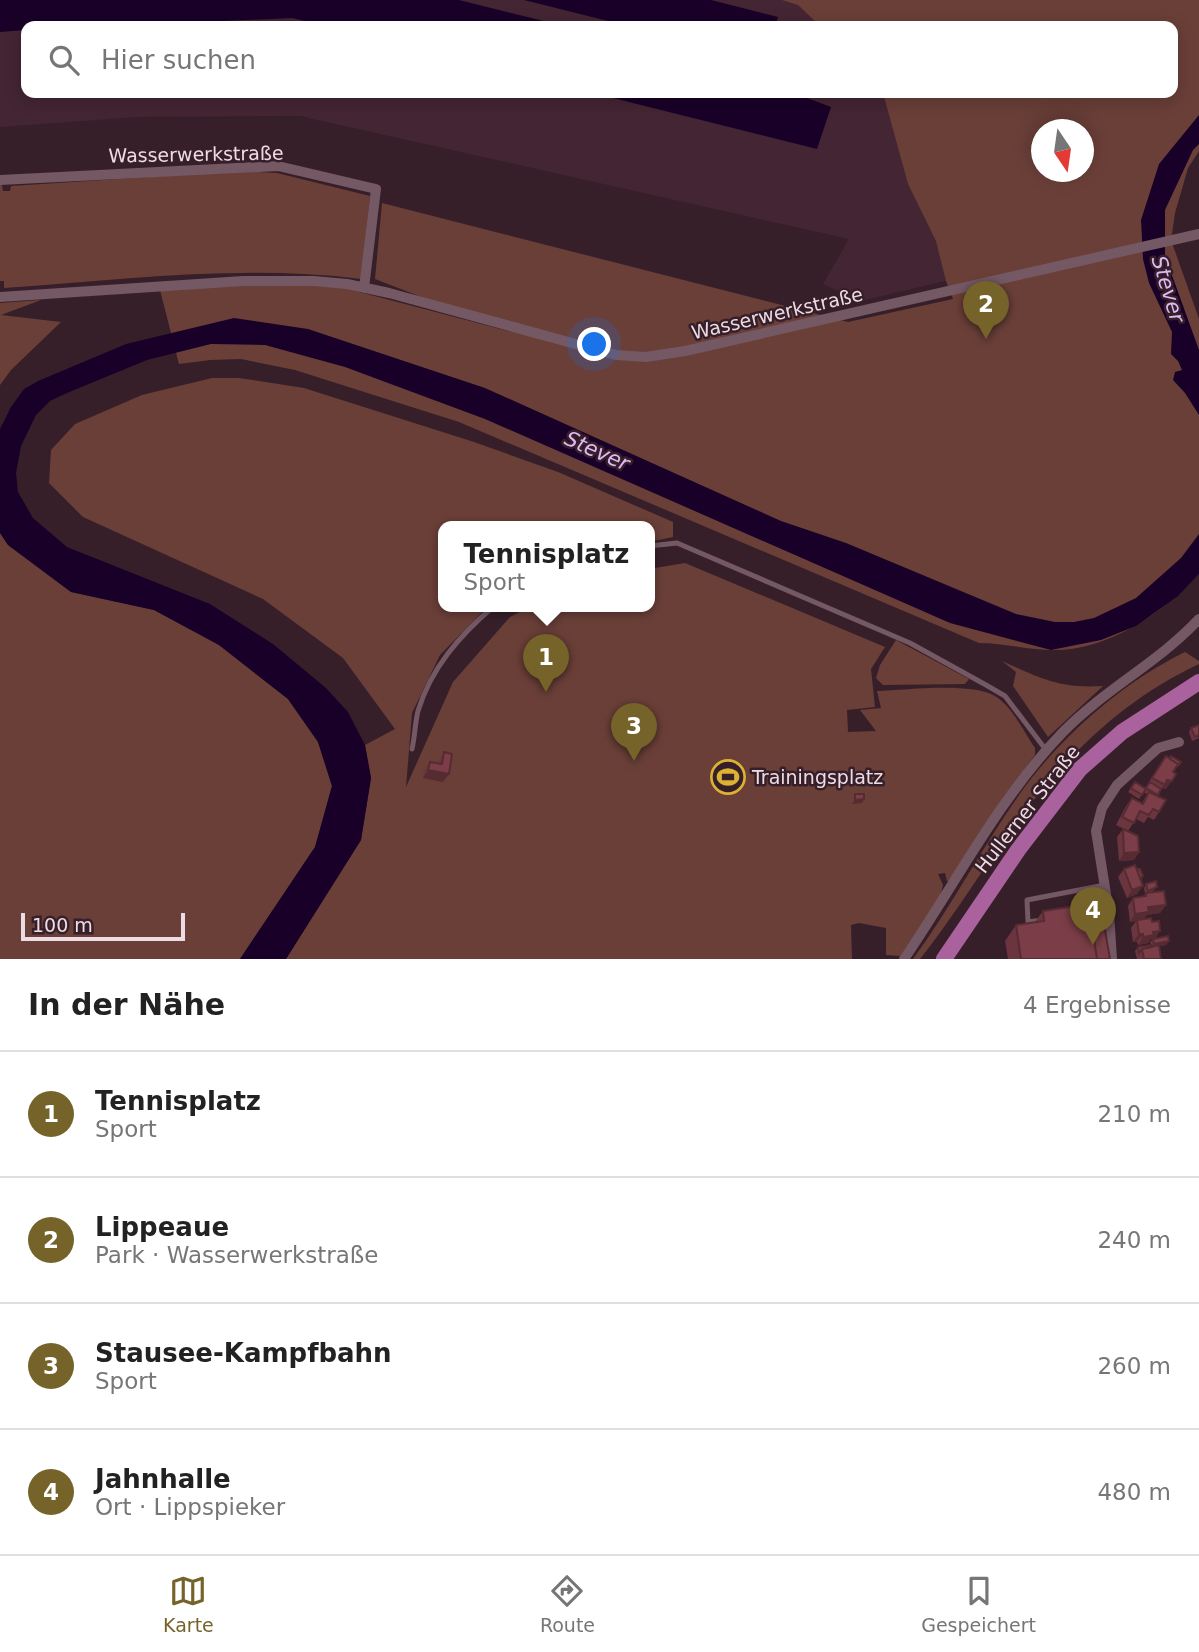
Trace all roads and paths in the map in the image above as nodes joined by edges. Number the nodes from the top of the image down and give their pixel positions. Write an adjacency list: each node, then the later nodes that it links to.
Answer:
1 (0, 180): 3 (street, Wasserwerkstraße)
2 (1199, 234): 3 (street, Wasserwerkstraße)
3 (364, 288): 4 (street, Wasserwerkstraße)
4 (0, 297)
5 (655, 545): 11 (lane)
6 (488, 612): 10 (lane)
7 (1199, 619): 11 (street)
8 (1199, 682): 17 (main road, Hullerner Straße)
9 (1179, 742): 12 (street)
10 (412, 748)
11 (1046, 750): 16 (street)
12 (1105, 885): 13 (street); 15 (lane)
13 (1109, 913): 14 (lane); 18 (street)
14 (1096, 914)
15 (1055, 919)
16 (904, 959)
17 (944, 959)
18 (1112, 959)

